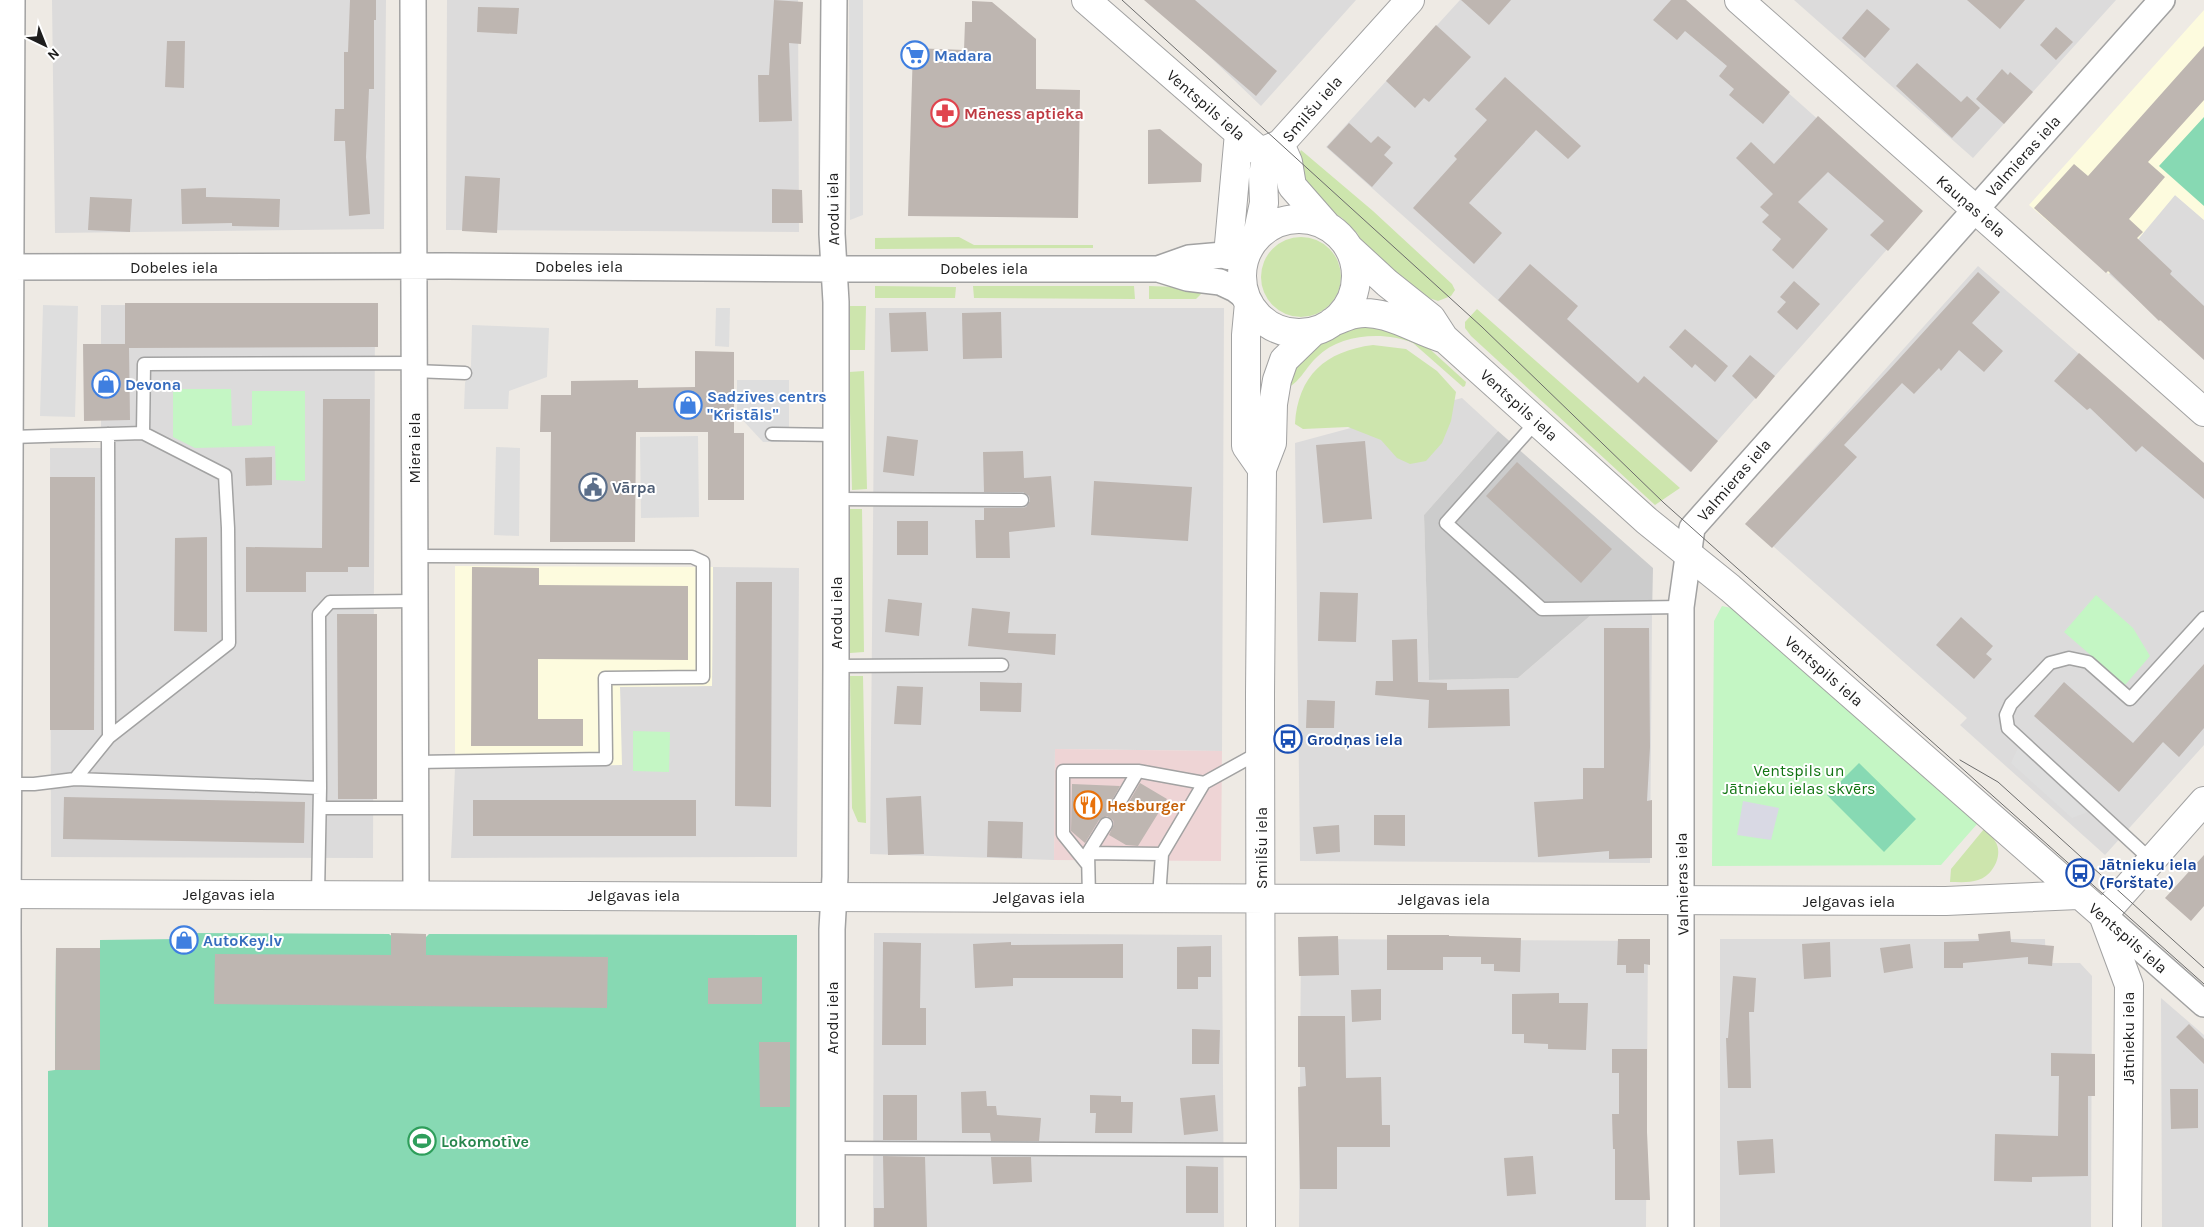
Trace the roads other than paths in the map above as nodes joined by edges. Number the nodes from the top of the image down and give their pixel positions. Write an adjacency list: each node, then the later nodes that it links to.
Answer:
1 (12, 0): 15 (street)
2 (413, 0): 14 (street, Miera iela)
3 (834, 0): 16 (street, Arodu iela)
4 (1086, 0): 8 (street, Ventspils iela)
5 (1410, 0): 9 (street, Smilšu iela)
6 (1739, 0): 10 (street, Kauņas iela)
7 (2162, 0): 10 (street, Valmieras iela)
8 (1238, 133): 9 (street, Ventspils iela); 12 (street)
9 (1273, 150): 11 (street, Smilšu iela); 12 (street)
10 (1975, 210): 24 (street, Kauņas iela); 34 (street, Valmieras iela)
11 (1328, 227): 12 (street); 13 (street)
12 (1245, 246): 17 (street); 18 (street)
13 (1349, 248): 19 (street); 20 (street, Ventspils iela)
14 (413, 266): 15 (street, Dobeles iela); 16 (street, Dobeles iela); 21 (street, Miera iela)
15 (6, 267): 23 (street)
16 (835, 269): 17 (street, Dobeles iela); 29 (street, Arodu iela)
17 (1158, 269): 18 (street)
18 (1248, 301): 19 (street); 31 (street)
19 (1323, 327): 20 (street, Ventspils iela); 31 (street, Smilšu iela)
20 (1444, 338): 25 (street, Ventspils iela)
21 (414, 367): 22 (lane); 26 (lane); 35 (street, Miera iela)
22 (465, 373)
23 (6, 402): 30 (street)
24 (2204, 412)
25 (1536, 421): 34 (street, Ventspils iela); 37 (lane)
26 (143, 433): 27 (lane); 42 (lane)
27 (108, 434): 30 (lane); 42 (lane)
28 (772, 434): 29 (lane)
29 (836, 435): 32 (street, Arodu iela)
30 (11, 437): 41 (street)
31 (1262, 469): 43 (street, Smilšu iela)
32 (836, 499): 33 (lane); 40 (street, Arodu iela)
33 (1022, 500)
34 (1688, 553): 37 (street, Valmieras iela); 61 (street, Ventspils iela)
35 (415, 556): 36 (street, Miera iela); 44 (lane)
36 (415, 601): 44 (street, Miera iela); 49 (lane)
37 (1681, 607): 66 (street, Valmieras iela)
38 (2204, 618): 57 (lane)
39 (1002, 665): 40 (lane)
40 (836, 666): 62 (street, Arodu iela)
41 (5, 730): 48 (street)
42 (109, 737): 46 (lane)
43 (1260, 752): 47 (lane); 65 (street, Smilšu iela)
44 (416, 762): 53 (street, Miera iela)
45 (1138, 771): 47 (lane); 51 (lane); 56 (lane)
46 (75, 779): 48 (lane); 49 (lane)
47 (1204, 783): 55 (lane)
48 (9, 784): 58 (street)
49 (320, 788): 52 (lane)
50 (2204, 801): 57 (street)
51 (1118, 803)
52 (320, 808): 53 (lane); 59 (lane)
53 (416, 808): 60 (street, Miera iela)
54 (1106, 824): 56 (lane)
55 (1162, 854): 56 (lane); 64 (lane)
56 (1088, 859): 63 (lane)
57 (2151, 860): 67 (street)
58 (4, 894): 59 (street, Jelgavas iela); 71 (street)
59 (318, 895): 60 (street, Jelgavas iela)
60 (416, 895): 62 (street, Jelgavas iela)
61 (2078, 895): 66 (street, Jelgavas iela); 67 (street, Ventspils iela)
62 (834, 896): 63 (street, Jelgavas iela); 69 (street, Arodu iela)
63 (1089, 897): 64 (street, Jelgavas iela)
64 (1158, 897): 65 (street, Jelgavas iela)
65 (1261, 898): 66 (street, Jelgavas iela); 70 (street, Smilšu iela)
66 (1682, 900): 74 (street, Valmieras iela)
67 (2103, 915): 68 (street, Ventspils iela); 75 (street, Jātnieku iela)
68 (2204, 1004)
69 (832, 1148): 70 (lane); 72 (street, Arodu iela)
70 (1261, 1150): 73 (street, Smilšu iela)
71 (6, 1217)
72 (832, 1227)
73 (1261, 1227)
74 (1681, 1227)
75 (2127, 1227)

